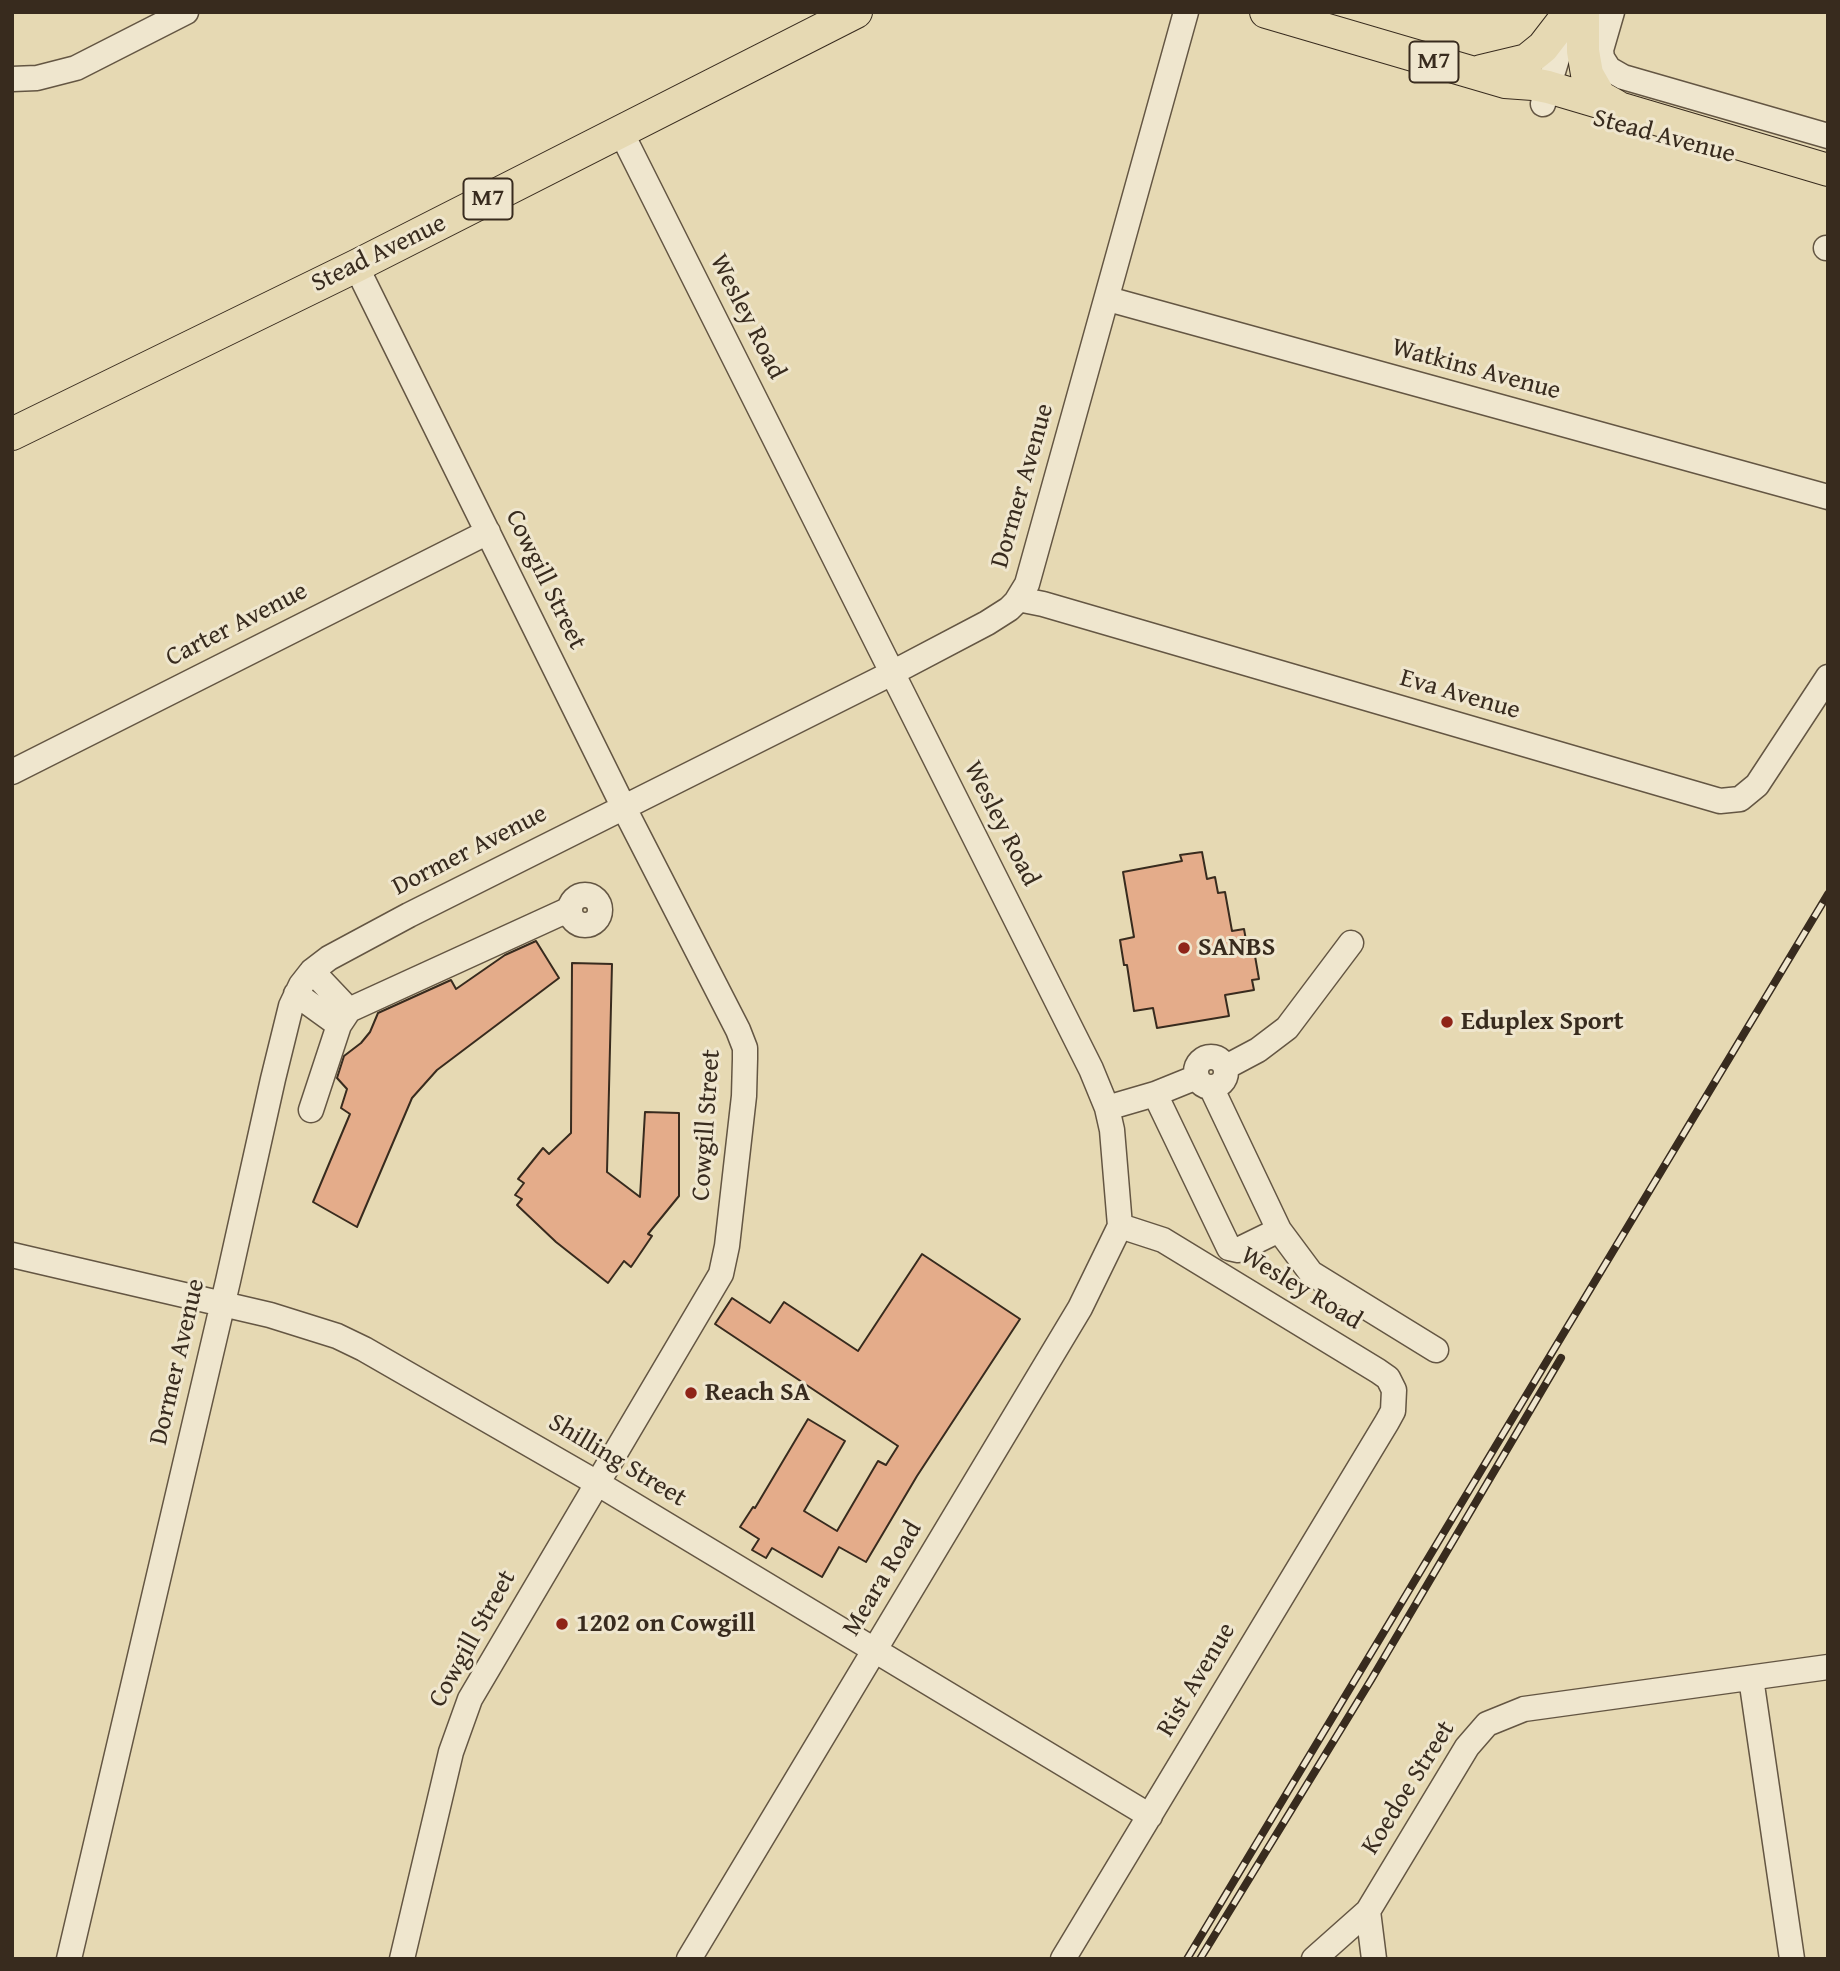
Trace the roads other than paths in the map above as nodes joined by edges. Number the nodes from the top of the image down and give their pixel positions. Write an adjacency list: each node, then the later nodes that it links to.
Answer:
1 (187, 12): 9 (street)
2 (856, 12): 12 (main road, Stead Avenue / M7)
3 (1186, 12): 18 (street, Dormer Avenue)
4 (1266, 12): 8 (main road, Stead Avenue / M7)
5 (1571, 12): 8 (main road); 10 (street)
6 (1583, 12): 11 (main road)
7 (1612, 12): 13 (street)
8 (1473, 74): 10 (main road, Stead Avenue / M7)
9 (12, 79)
10 (1546, 96): 11 (main road, Stead Avenue / M7); 14 (main road, Stead Avenue / M7)
11 (1623, 109): 14 (main road, Stead Avenue / M7)
12 (621, 132): 17 (main road, Stead Avenue / M7); 23 (street, Wesley Road)
13 (1828, 136)
14 (1722, 146): 15 (main road, Stead Avenue / M7); 16 (main road, Stead Avenue / M7)
15 (1828, 170)
16 (1828, 182)
17 (356, 267): 19 (main road, Stead Avenue / M7); 21 (street, Cowgill Street)
18 (1108, 299): 20 (street, Watkins Avenue); 22 (street, Dormer Avenue)
19 (12, 434)
20 (1828, 498)
21 (488, 532): 25 (street, Carter Avenue); 26 (street, Cowgill Street)
22 (1018, 599): 23 (street, Dormer Avenue); 24 (street, Eva Avenue)
23 (892, 673): 26 (street, Dormer Avenue); 34 (street, Wesley Road)
24 (1828, 677)
25 (13, 773)
26 (624, 808): 29 (street, Dormer Avenue); 42 (street, Cowgill Street)
27 (570, 909): 31 (street)
28 (1351, 943): 32 (street)
29 (312, 971): 30 (street, Dormer Avenue); 31 (street)
30 (296, 994): 31 (street); 39 (street, Dormer Avenue)
31 (344, 1017): 35 (street)
32 (1211, 1077): 33 (street); 37 (street)
33 (1155, 1094): 34 (street); 37 (street)
34 (1107, 1108): 36 (street, Wesley Road)
35 (310, 1110)
36 (1120, 1226): 41 (street, Wesley Road); 43 (street, Meara Road)
37 (1279, 1230): 40 (street)
38 (12, 1255): 39 (street, Shilling Street)
39 (222, 1303): 42 (street, Shilling Street); 48 (street, Dormer Avenue)
40 (1436, 1350)
41 (1381, 1433): 46 (street, Rist Avenue)
42 (597, 1483): 43 (street, Shilling Street); 49 (street, Cowgill Street)
43 (875, 1649): 46 (street, Shilling Street); 50 (street, Meara Road)
44 (1828, 1667): 45 (street, Koedoe Street)
45 (1752, 1678): 47 (street, Koedoe Street); 54 (street)
46 (1150, 1816): 51 (street, Rist Avenue)
47 (1368, 1911): 52 (street, Koedoe Street); 53 (street)
48 (69, 1959)
49 (402, 1959)
50 (689, 1959)
51 (1063, 1959)
52 (1314, 1959)
53 (1374, 1959)
54 (1793, 1959)

